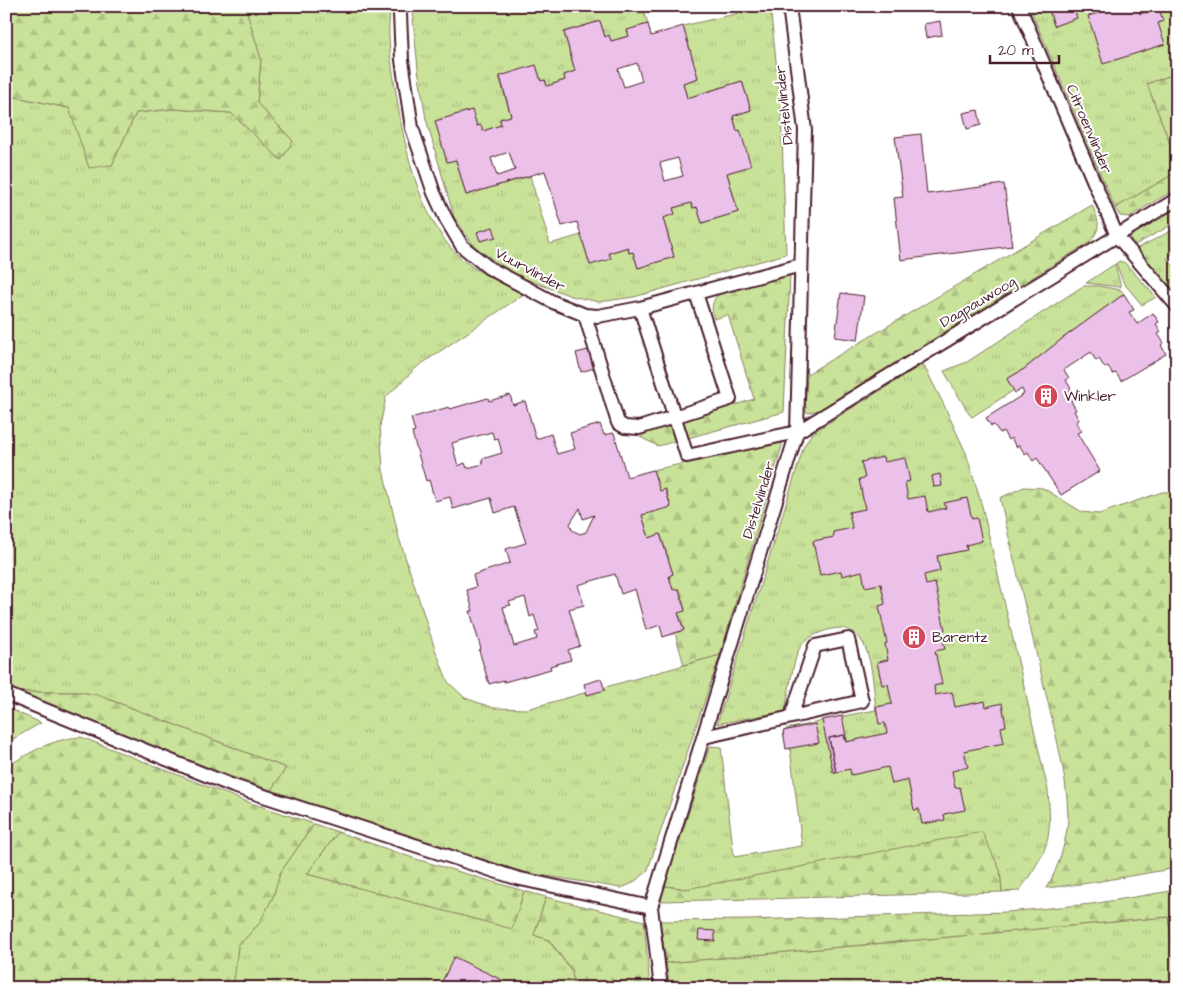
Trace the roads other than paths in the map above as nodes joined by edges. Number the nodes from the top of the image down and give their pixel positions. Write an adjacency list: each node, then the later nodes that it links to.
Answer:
1 (401, 6): 10 (lane, Vuurvlinder)
2 (789, 6): 6 (lane, Distelvlinder)
3 (1019, 6): 5 (lane, Citroenvlinder)
4 (1177, 199): 5 (lane, Dagpauwoog)
5 (1117, 236): 8 (lane, Citroenvlinder); 12 (lane, Dagpauwoog)
6 (801, 265): 7 (lane, Vuurvlinder); 12 (lane, Distelvlinder)
7 (696, 293): 9 (lane, Vuurvlinder); 11 (lane)
8 (1177, 306)
9 (640, 308): 10 (lane, Vuurvlinder); 11 (lane)
10 (585, 315): 11 (lane)
11 (674, 417): 12 (lane, Dagpauwoog)
12 (797, 432): 15 (lane, Distelvlinder)
13 (6, 694): 16 (lane)
14 (791, 717): 14 (lane); 15 (lane)
15 (704, 737): 16 (lane, Distelvlinder)
16 (652, 907): 17 (lane, Distelvlinder)
17 (661, 988)

